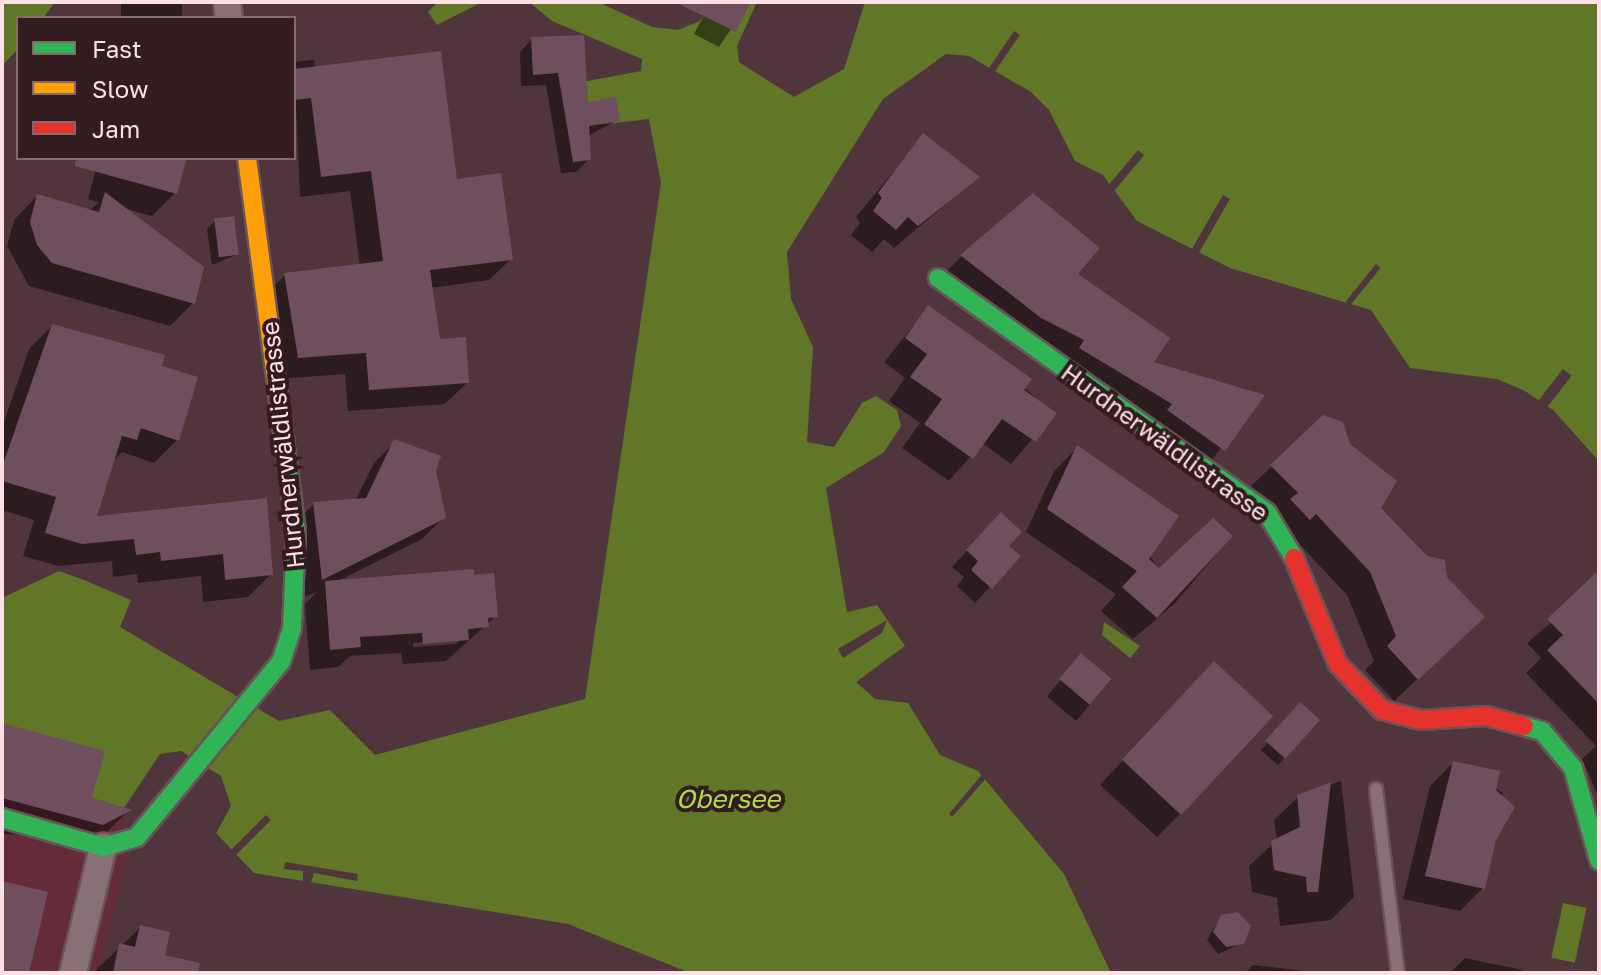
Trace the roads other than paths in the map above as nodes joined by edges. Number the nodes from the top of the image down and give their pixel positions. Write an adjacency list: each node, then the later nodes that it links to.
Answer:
1 (247, 160): 5 (street, Hurdnerwäldlistrasse)
2 (938, 278): 6 (street, Hurdnerwäldlistrasse)
3 (1376, 789): 8 (lane)
4 (2, 818): 5 (street)
5 (103, 847): 7 (street)
6 (1599, 860)
7 (73, 973)
8 (1398, 973)

